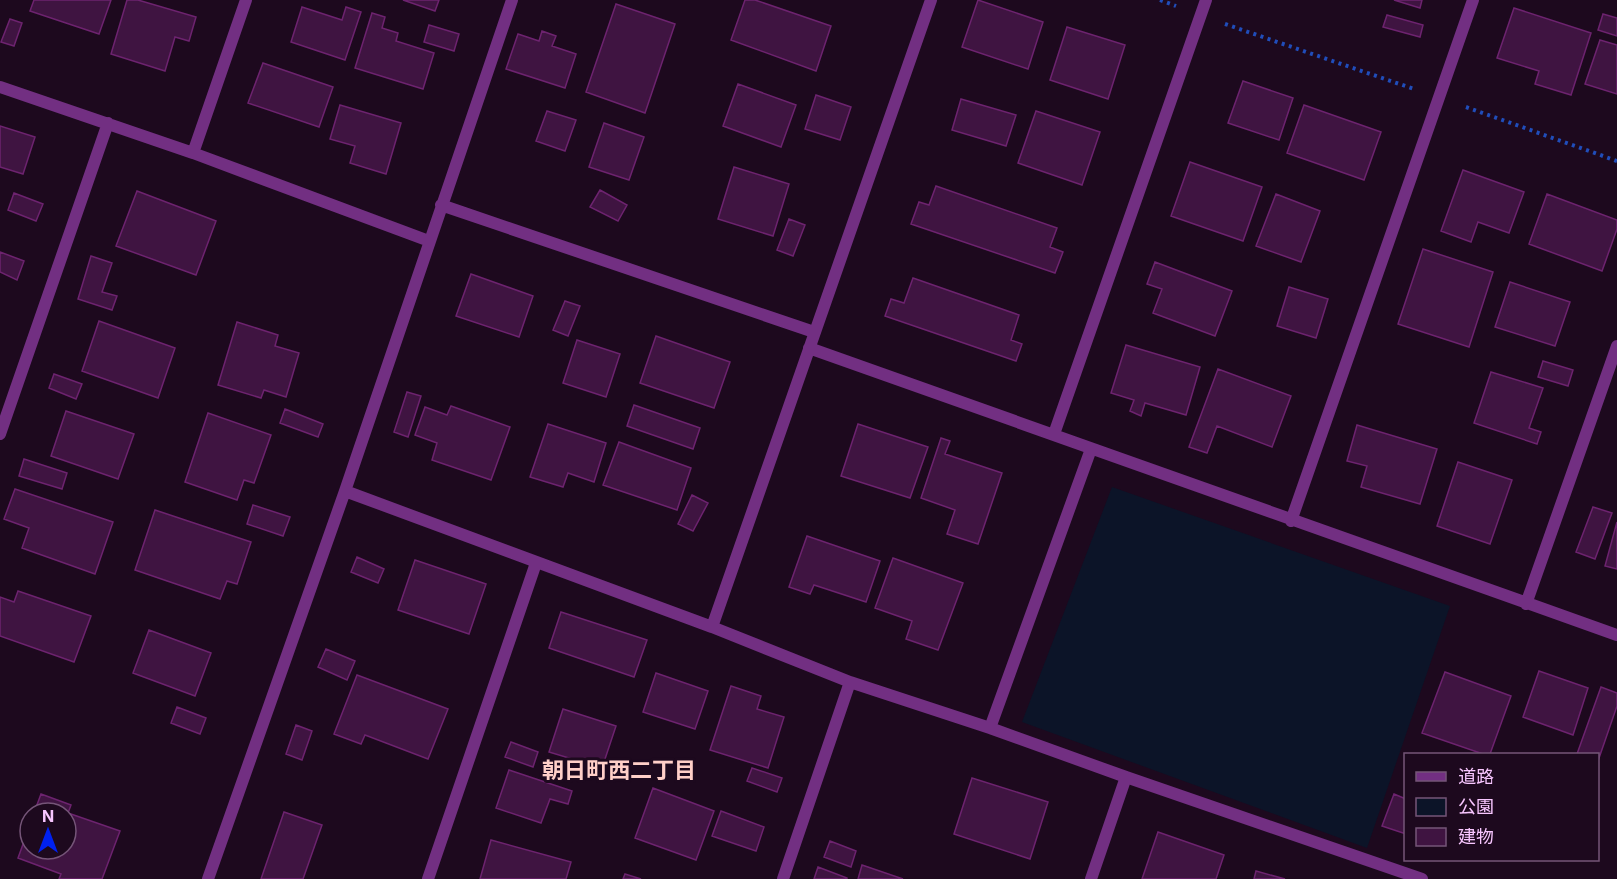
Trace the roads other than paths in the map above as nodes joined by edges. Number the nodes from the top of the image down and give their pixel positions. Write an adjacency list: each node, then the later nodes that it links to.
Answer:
1 (246, 0): 8 (street)
2 (512, 0): 9 (street)
3 (931, 0): 11 (street)
4 (1206, 0): 15 (street)
5 (1473, 0): 18 (street)
6 (0, 87): 7 (street)
7 (108, 123): 8 (street); 14 (street)
8 (193, 153): 10 (street)
9 (441, 205): 10 (street); 11 (street)
10 (429, 241): 17 (street)
11 (814, 332): 13 (street)
12 (1617, 346): 20 (street)
13 (809, 348): 15 (street); 21 (street)
14 (0, 434)
15 (1053, 434): 16 (street)
16 (1091, 449): 18 (street); 24 (street)
17 (345, 491): 19 (street); 27 (street)
18 (1291, 521): 20 (street)
19 (536, 563): 21 (street); 28 (street)
20 (1526, 604): 22 (street)
21 (712, 627): 23 (street)
22 (1617, 635)
23 (850, 682): 24 (street); 29 (street)
24 (990, 728): 25 (street)
25 (1126, 777): 26 (street); 30 (street)
26 (1389, 874): 31 (street)
27 (208, 879)
28 (428, 879)
29 (783, 879)
30 (1091, 879)
31 (1422, 879)

